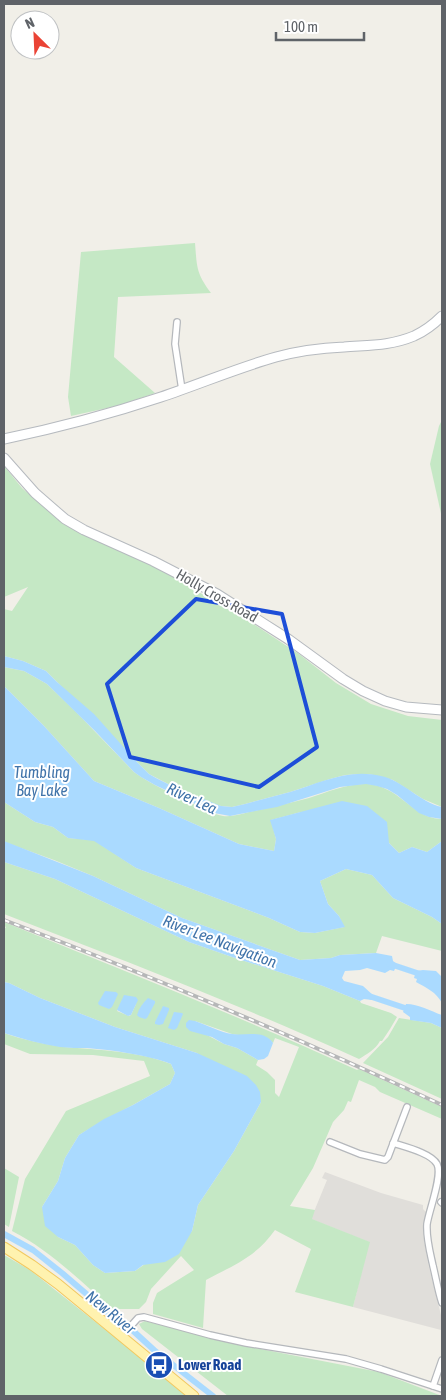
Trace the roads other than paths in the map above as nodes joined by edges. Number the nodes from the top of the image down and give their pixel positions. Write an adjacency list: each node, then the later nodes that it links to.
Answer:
1 (442, 316): 3 (street)
2 (177, 322): 3 (street)
3 (182, 390): 4 (street)
4 (4, 439)
5 (4, 458): 6 (street, Holly Cross Road)
6 (442, 710)
7 (407, 1107): 9 (street)
8 (330, 1142): 9 (street)
9 (393, 1142): 11 (street)
10 (4, 1247): 12 (main road)
11 (442, 1303)
12 (124, 1334): 14 (street); 16 (main road)
13 (442, 1360): 14 (street)
14 (433, 1386): 15 (street)
15 (442, 1389)
16 (194, 1396)

